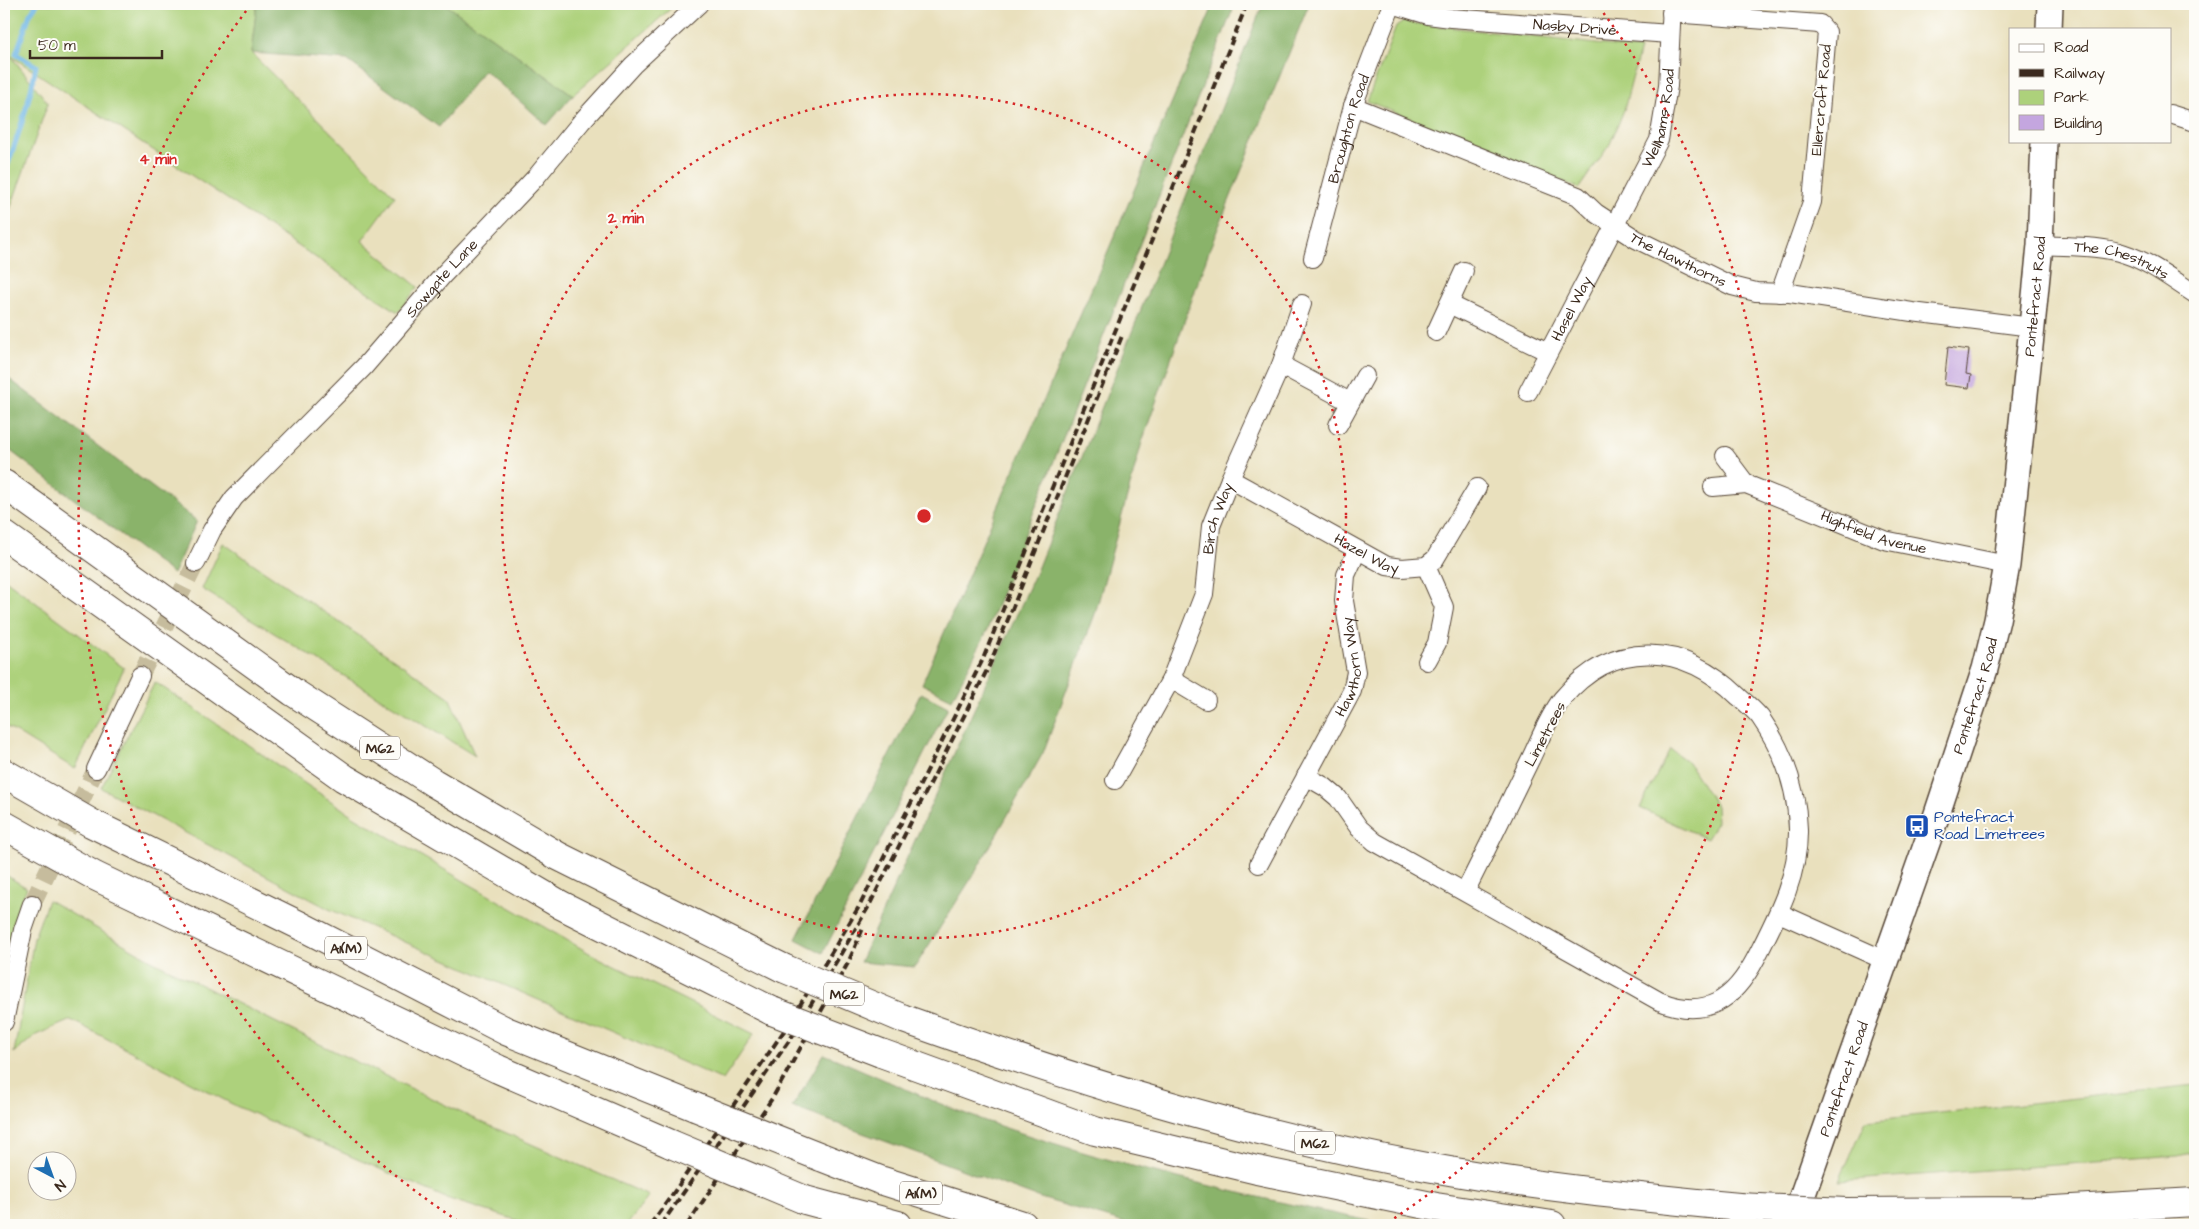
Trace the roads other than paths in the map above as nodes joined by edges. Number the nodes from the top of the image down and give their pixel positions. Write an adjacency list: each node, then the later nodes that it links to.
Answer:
1 (699, 4): 35 (street, Sowgate Lane)
2 (1392, 4): 6 (street, Nasby Drive); 7 (street, Broughton Road)
3 (2050, 4): 5 (street)
4 (1672, 8): 6 (street, Wellhams Road); 15 (street, Ellercroft Road)
5 (2049, 28)
6 (1670, 34): 11 (street, Wellhams Road)
7 (1354, 106): 11 (street, The Hawthorns); 13 (street, Broughton Road)
8 (2172, 115): 9 (street)
9 (2195, 122)
10 (2044, 142): 12 (street, Pontefract Road)
11 (1614, 225): 15 (street, The Hawthorns); 21 (street, Hasel Way)
12 (2040, 245): 16 (street, The Chestnuts); 19 (street, Pontefract Road)
13 (1313, 258)
14 (1464, 271): 18 (street)
15 (1780, 293): 19 (street, The Hawthorns)
16 (2195, 294)
17 (1302, 304): 22 (street, Birch Way)
18 (1449, 304): 20 (street); 21 (street)
19 (2032, 327): 36 (street, Pontefract Road)
20 (1436, 332)
21 (1548, 352): 24 (street, Hasel Way)
22 (1281, 365): 25 (street); 28 (street, Birch Way)
23 (1365, 376): 25 (street)
24 (1528, 392)
25 (1350, 402): 26 (street)
26 (1338, 425)
27 (1725, 456): 30 (street)
28 (1230, 480): 34 (street, Hazel Way); 40 (street, Birch Way)
29 (4, 484): 56 (highway, M62, bridge)
30 (1746, 484): 31 (street, Highfield Avenue); 36 (street, Highfield Avenue)
31 (1713, 487)
32 (1477, 488): 37 (street)
33 (4, 535): 60 (highway, bridge)
34 (1358, 551): 37 (street, Hazel Way); 44 (street, Hawthorn Way)
35 (196, 563)
36 (2006, 565): 51 (street, Pontefract Road)
37 (1426, 566): 38 (street)
38 (1427, 662)
39 (140, 676): 42 (street)
40 (1171, 678): 41 (street); 45 (street, Birch Way)
41 (1206, 700)
42 (96, 769)
43 (4, 773): 59 (highway, A1(M), bridge)
44 (1306, 776): 47 (street, Hawthorn Way); 48 (street, Limetrees)
45 (1115, 780)
46 (4, 826): 54 (highway, A1(M), bridge)
47 (1258, 864)
48 (1465, 892): 50 (street, Limetrees); 50 (street, Limetrees)
49 (32, 904): 52 (street)
50 (1779, 913): 51 (street)
51 (1884, 960): 61 (street, Pontefract Road)
52 (4, 1022)
53 (2195, 1183): 56 (highway)
54 (805, 1200): 57 (highway); 58 (highway, A1(M))
55 (2195, 1202): 56 (highway, M62)
56 (2037, 1211)
57 (859, 1225)
58 (898, 1225)
59 (1023, 1225)
60 (1552, 1225)
61 (1792, 1225)

